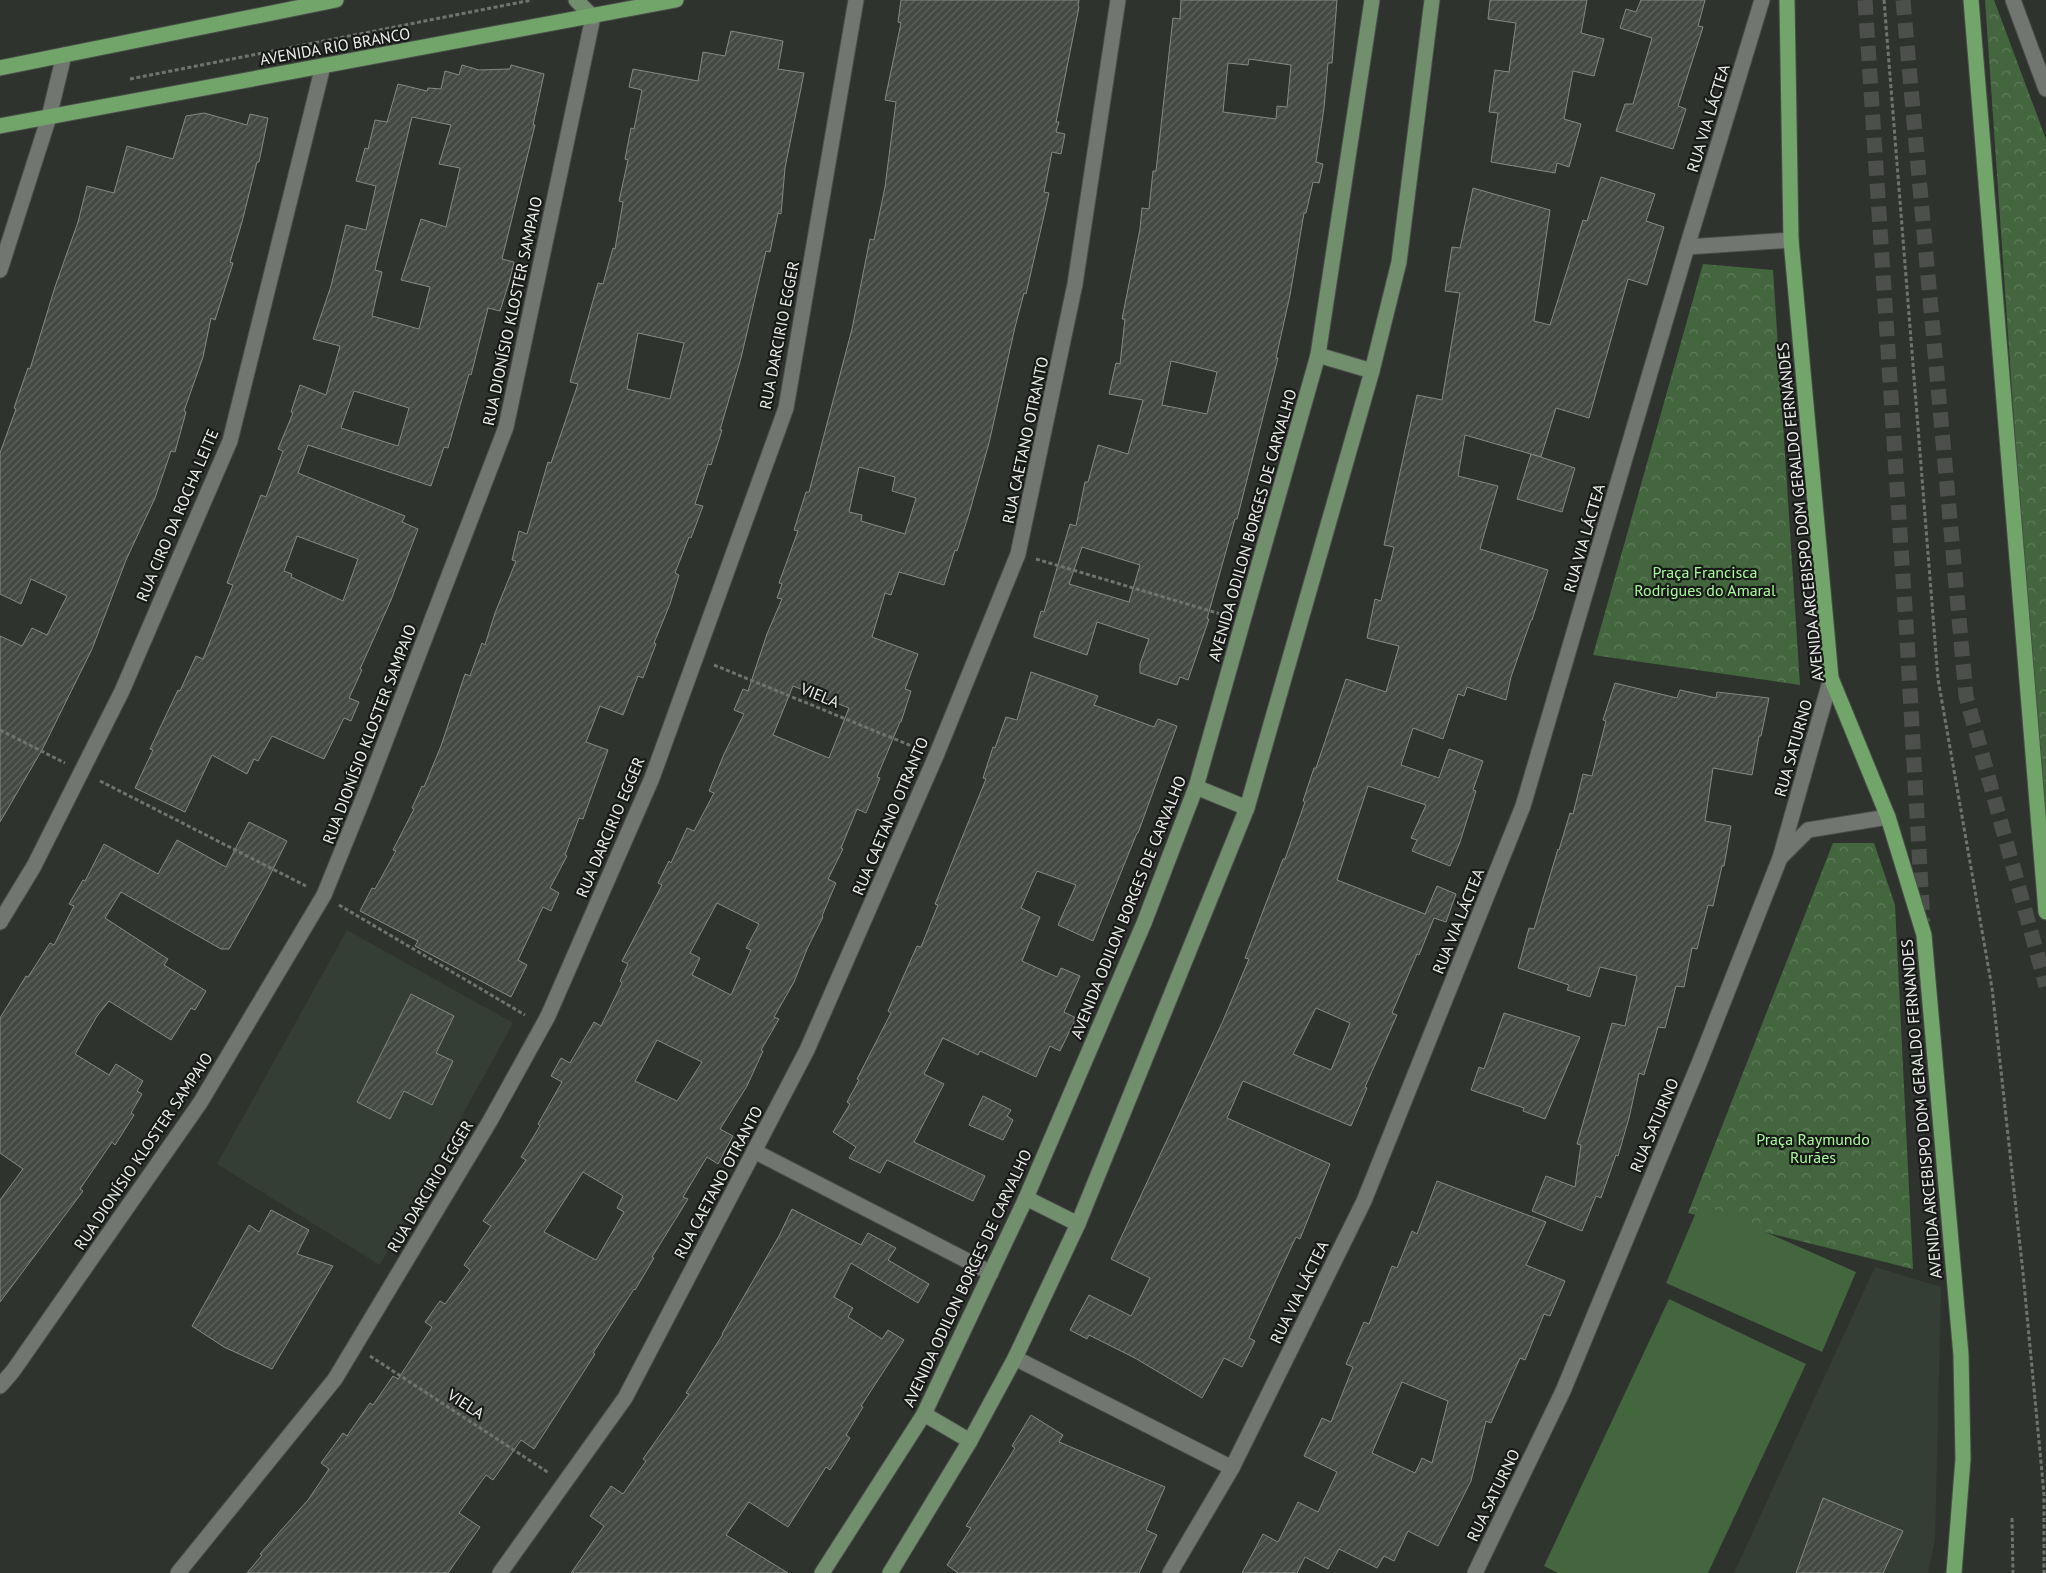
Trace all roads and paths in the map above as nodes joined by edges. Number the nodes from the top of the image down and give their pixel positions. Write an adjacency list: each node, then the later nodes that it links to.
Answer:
1 (336, 0): 15 (main road)
2 (532, 0): 18 (path)
3 (576, 0): 14 (street)
4 (676, 0): 14 (main road, AVENIDA RIO BRANCO)
5 (856, 0): 29 (street, RUA DARCIRIO EGGER)
6 (1118, 0): 27 (street, RUA CAETANO OTRANTO)
7 (1372, 0): 25 (street, AVENIDA ODILON BORGES DE CARVALHO)
8 (1432, 0): 26 (street)
9 (1762, 0): 23 (street, RUA VIA LÁCTEA)
10 (1786, 0): 22 (main road, AVENIDA ARCEBISPO DOM GERALDO FERNANDES)
11 (1884, 0): 62 (path)
12 (1971, 0): 39 (main road)
13 (2013, 0): 19 (street)
14 (593, 17): 16 (main road, AVENIDA RIO BRANCO); 38 (street, RUA DIONÍSIO KLOSTER SAMPAIO)
15 (64, 55): 17 (main road); 20 (street)
16 (322, 66): 20 (main road, AVENIDA RIO BRANCO); 33 (street, RUA CIRO DA ROCHA LEITE)
17 (0, 68)
18 (122, 80)
19 (2046, 90)
20 (49, 117): 21 (main road, AVENIDA RIO BRANCO); 24 (street)
21 (0, 126)
22 (1791, 240): 23 (street); 30 (main road, AVENIDA ARCEBISPO DOM GERALDO FERNANDES)
23 (1687, 246): 51 (street, RUA VIA LÁCTEA)
24 (0, 270)
25 (1318, 355): 26 (street); 28 (street, AVENIDA ODILON BORGES DE CARVALHO)
26 (1372, 371): 35 (street)
27 (1018, 554): 28 (path); 32 (street, RUA CAETANO OTRANTO)
28 (1243, 621): 34 (street, AVENIDA ODILON BORGES DE CARVALHO)
29 (695, 658): 32 (path, VIELA); 41 (street, RUA DARCIRIO EGGER)
30 (1831, 678): 36 (main road, AVENIDA ARCEBISPO DOM GERALDO FERNANDES); 37 (street, RUA SATURNO)
31 (0, 730): 33 (path)
32 (936, 756): 42 (street, RUA CAETANO OTRANTO)
33 (82, 772): 38 (path); 40 (street, RUA CIRO DA ROCHA LEITE)
34 (1196, 786): 35 (street); 43 (street, AVENIDA ODILON BORGES DE CARVALHO)
35 (1247, 808): 44 (street)
36 (1888, 817): 37 (street); 60 (main road, AVENIDA ARCEBISPO DOM GERALDO FERNANDES)
37 (1780, 858): 59 (street, RUA SATURNO)
38 (324, 895): 41 (path); 48 (street, RUA DIONÍSIO KLOSTER SAMPAIO)
39 (2046, 912)
40 (0, 922)
41 (543, 1026): 46 (street, RUA DARCIRIO EGGER)
42 (754, 1151): 45 (street); 52 (street, RUA CAETANO OTRANTO)
43 (1026, 1198): 44 (street); 45 (street, AVENIDA ODILON BORGES DE CARVALHO)
44 (1078, 1224): 47 (street)
45 (991, 1273): 49 (street, AVENIDA ODILON BORGES DE CARVALHO)
46 (355, 1346): 52 (path, VIELA); 54 (street, RUA DARCIRIO EGGER)
47 (1014, 1358): 50 (street); 51 (street)
48 (0, 1386)
49 (924, 1414): 50 (street); 56 (street, AVENIDA ODILON BORGES DE CARVALHO)
50 (970, 1441): 57 (street)
51 (1232, 1468): 58 (street, RUA VIA LÁCTEA)
52 (564, 1483): 55 (street, RUA CAETANO OTRANTO)
53 (2012, 1518): 61 (path)
54 (178, 1573)
55 (500, 1573)
56 (822, 1573)
57 (890, 1573)
58 (1170, 1573)
59 (1474, 1573)
60 (1954, 1573)
61 (2013, 1573)
62 (2044, 1573)

